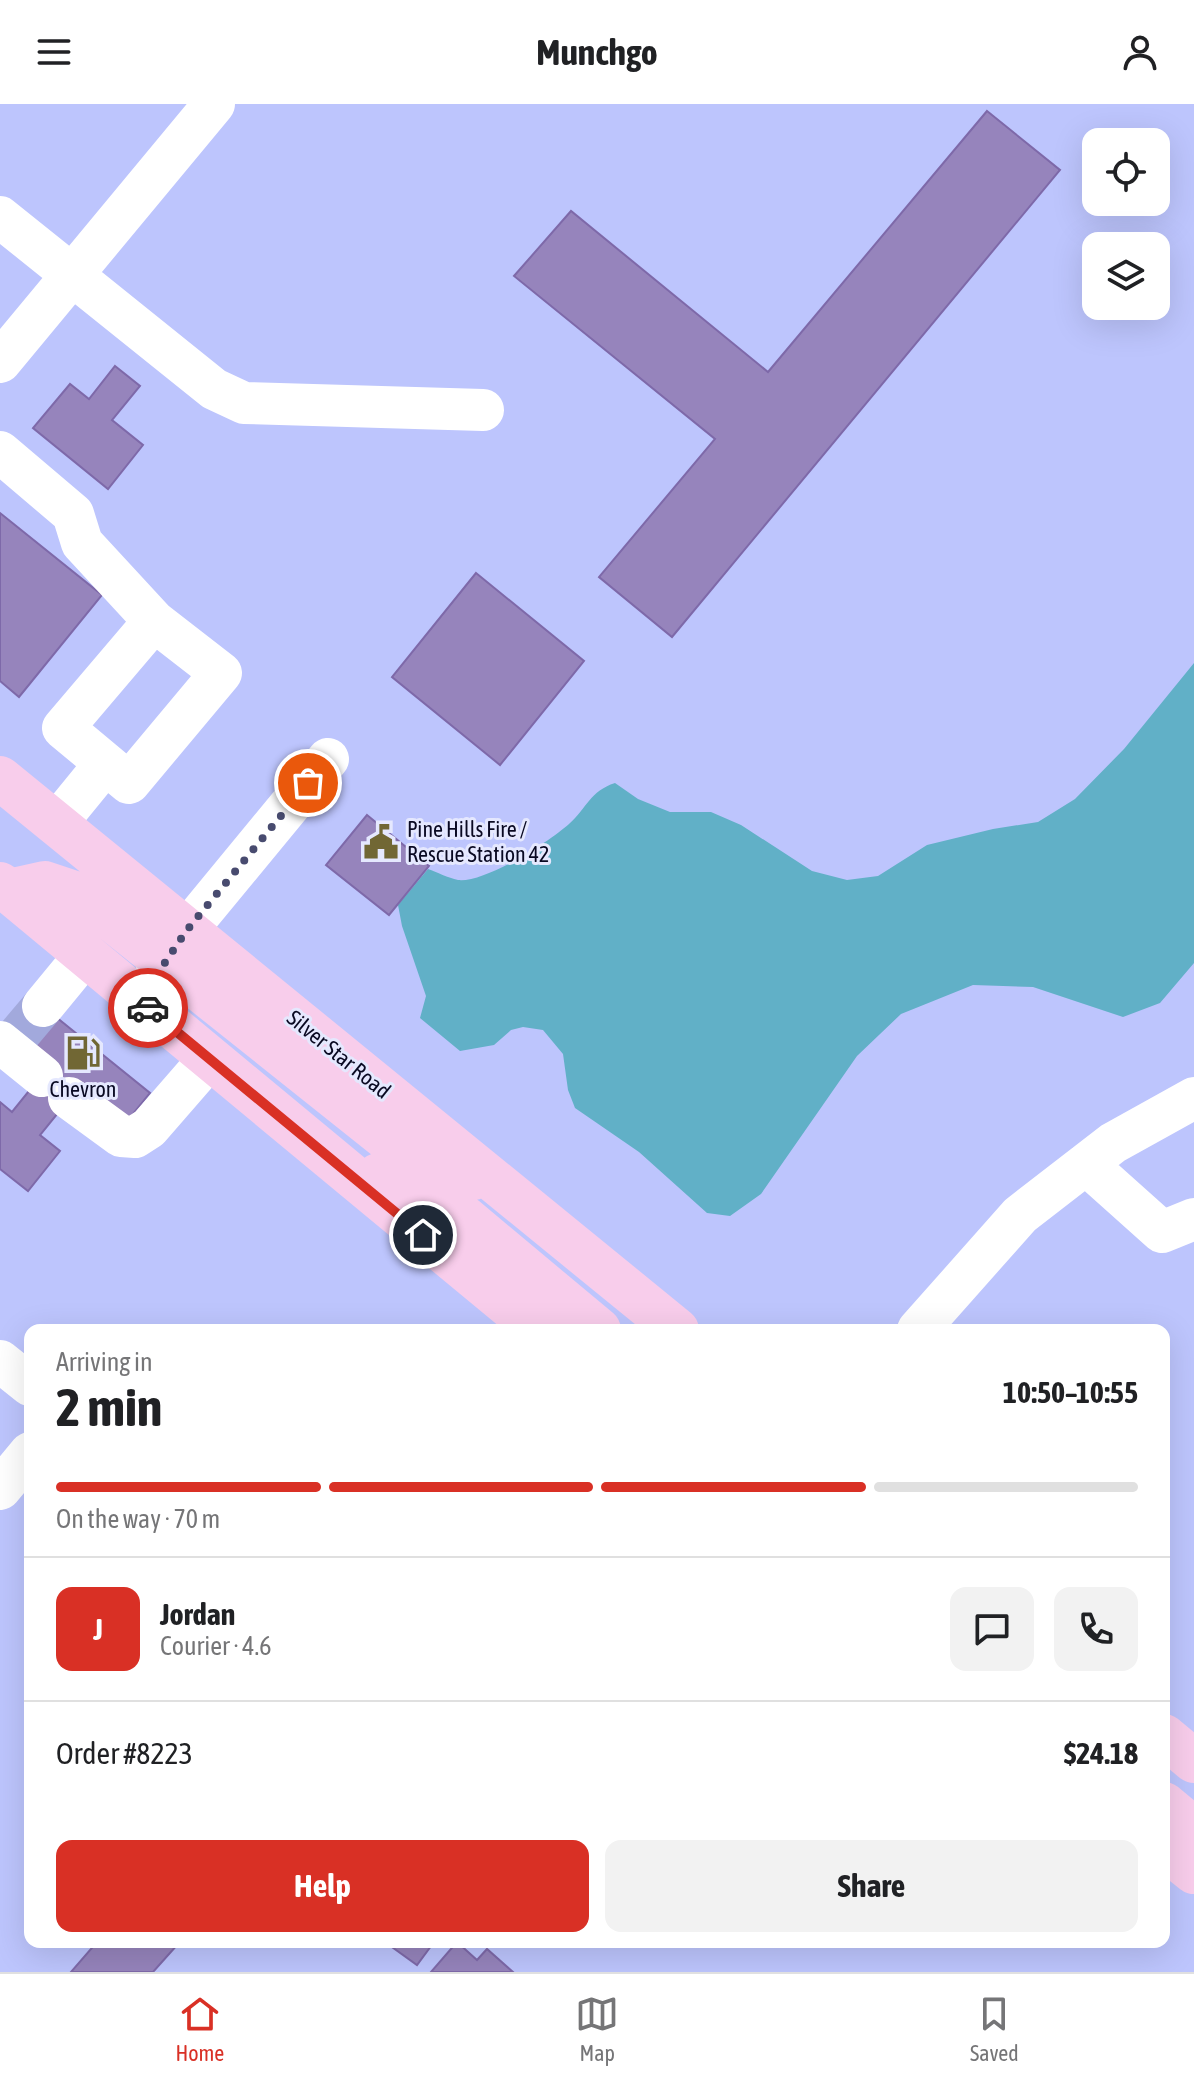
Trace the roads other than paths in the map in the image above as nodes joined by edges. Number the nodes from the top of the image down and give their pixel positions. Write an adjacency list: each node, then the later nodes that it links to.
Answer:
1 (214, 104): 3 (street)
2 (0, 217): 3 (street)
3 (73, 274): 4 (street); 5 (street)
4 (3, 352)
5 (483, 410)
6 (0, 452): 7 (street)
7 (154, 621): 9 (street); 9 (street)
8 (328, 759): 14 (street)
9 (105, 764): 12 (street)
10 (0, 778): 12 (main road)
11 (0, 824): 12 (main road)
12 (56, 824): 14 (main road)
13 (3, 892): 14 (main road); 15 (main road)
14 (176, 945): 16 (street); 26 (main road)
15 (85, 955): 16 (main road); 17 (street)
16 (139, 1001): 19 (main road)
17 (43, 1006)
18 (8, 1043): 19 (street)
19 (209, 1059): 21 (main road)
20 (1194, 1098): 22 (street)
21 (308, 1140): 24 (main road); 25 (main road)
22 (1086, 1164): 23 (street); 27 (street)
23 (1194, 1219)
24 (531, 1324)
25 (592, 1324)
26 (670, 1324)
27 (923, 1324)
28 (0, 1361): 29 (street)
29 (24, 1380)
30 (24, 1460): 31 (street)
31 (0, 1489)
32 (1170, 1809): 33 (main road)
33 (1194, 1829)
34 (1170, 1853): 35 (main road)
35 (1194, 1872)

